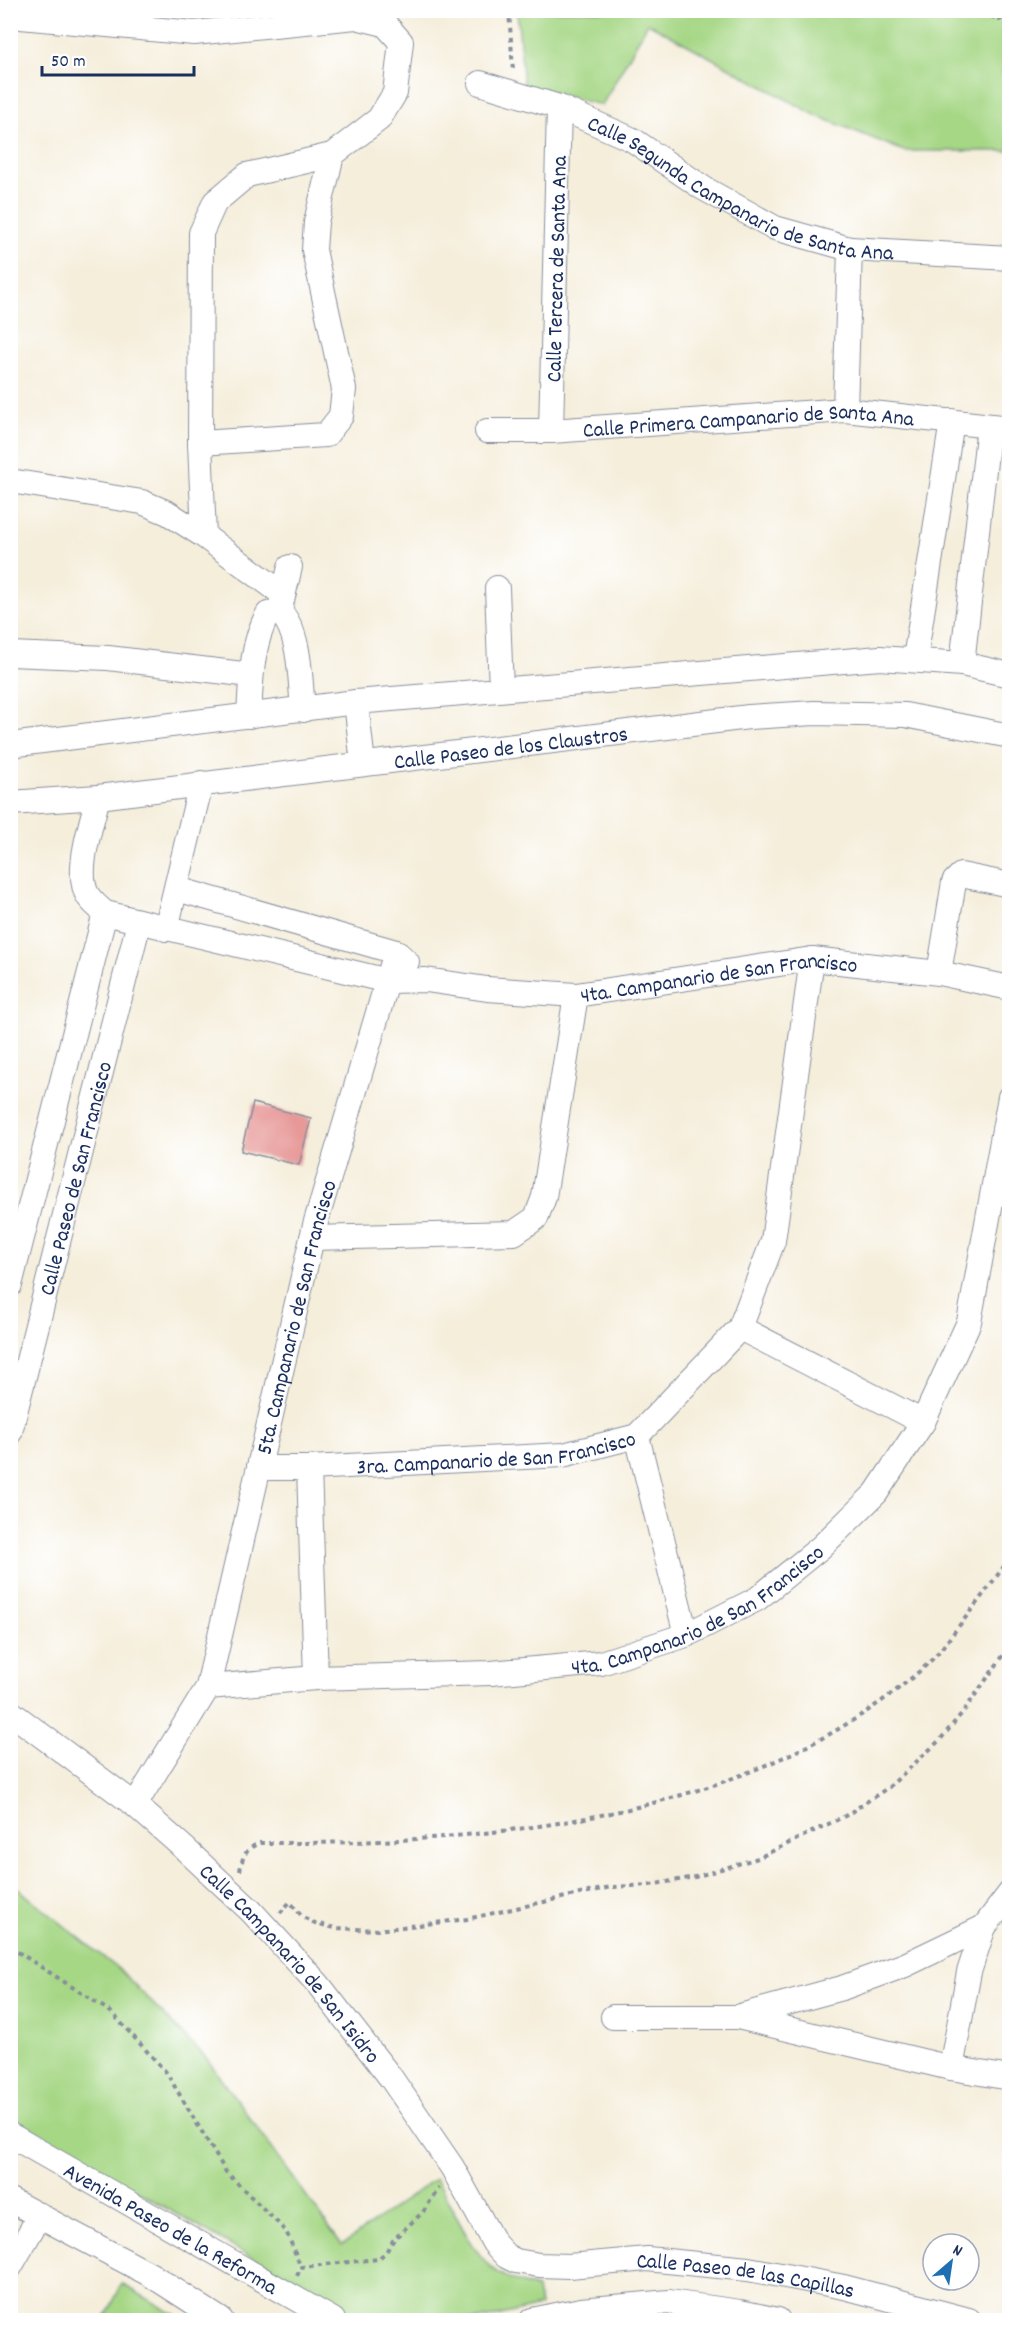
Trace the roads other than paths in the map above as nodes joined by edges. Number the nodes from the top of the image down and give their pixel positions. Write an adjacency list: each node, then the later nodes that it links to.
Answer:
1 (10, 16): 4 (street)
2 (480, 83): 3 (street, Calle Segunda Campanario de Santa Ana)
3 (559, 107): 5 (street, Calle Segunda Campanario de Santa Ana); 11 (street, Calle Tercera de Santa Ana)
4 (332, 155): 12 (street); 12 (street)
5 (850, 249): 6 (street, Calle Segunda Campanario de Santa Ana); 7 (street)
6 (1010, 258)
7 (845, 410): 8 (street, Calle Primera Campanario de Santa Ana); 11 (street, Calle Primera Campanario de Santa Ana)
8 (952, 421): 9 (street, Calle Primera Campanario de Santa Ana); 19 (street)
9 (999, 427): 20 (street)
10 (486, 431): 11 (street, Calle Primera Campanario de Santa Ana)
11 (551, 431)
12 (200, 443): 14 (street)
13 (10, 481): 14 (street)
14 (204, 536): 17 (street)
15 (290, 567): 17 (street)
16 (497, 588): 23 (street)
17 (281, 602): 21 (street); 25 (street)
18 (10, 654): 21 (street)
19 (915, 659): 20 (street); 23 (street)
20 (962, 664): 22 (street)
21 (251, 675): 26 (street)
22 (1010, 675)
23 (501, 689): 24 (street)
24 (356, 702): 25 (street); 29 (street)
25 (303, 710): 26 (street)
26 (249, 716): 28 (street)
27 (1010, 736): 29 (street, Calle Paseo de los Claustros)
28 (10, 745)
29 (363, 764): 30 (street, Calle Paseo de los Claustros)
30 (201, 783): 31 (street, Calle Paseo de los Claustros); 34 (street)
31 (98, 797): 32 (street, Calle Paseo de los Claustros); 35 (street)
32 (10, 803)
33 (1010, 885): 40 (street)
34 (177, 889): 37 (street); 38 (street)
35 (105, 913): 36 (street, 4ta. Campanario de San Francisco); 47 (street, Calle Paseo de San Francisco)
36 (139, 922): 37 (street, 4ta. Campanario de San Francisco); 48 (street, Calle Paseo de San Francisco)
37 (165, 929): 42 (street, 4ta. Campanario de San Francisco)
38 (396, 952): 41 (street); 42 (street, 5ta. Campanario de San Francisco)
39 (812, 959): 40 (street, 4ta. Campanario de San Francisco); 44 (street, 4ta. Campanario de San Francisco); 50 (street, 3ra. Campanario de San Francisco)
40 (939, 973): 43 (street, 4ta. Campanario de San Francisco)
41 (426, 980): 42 (street, 4ta. Campanario de San Francisco); 44 (street, 4ta. Campanario de San Francisco)
42 (388, 981): 46 (street, 5ta. Campanario de San Francisco)
43 (1010, 988)
44 (576, 995): 46 (street)
45 (1010, 1097): 51 (street, 4ta. Campanario de San Francisco)
46 (312, 1238): 54 (street, 5ta. Campanario de San Francisco)
47 (21, 1244): 48 (street); 49 (street, Calle Paseo de San Francisco)
48 (54, 1254): 52 (street, Calle Paseo de San Francisco)
49 (10, 1285)
50 (740, 1328): 51 (street); 53 (street, 3ra. Campanario de San Francisco)
51 (923, 1422): 56 (street, 4ta. Campanario de San Francisco)
52 (10, 1432)
53 (637, 1436): 55 (street, 3ra. Campanario de San Francisco); 56 (street)
54 (259, 1468): 55 (street, 3ra. Campanario de San Francisco); 58 (street, 5ta. Campanario de San Francisco)
55 (309, 1468): 57 (street)
56 (686, 1635): 57 (street, 4ta. Campanario de San Francisco)
57 (316, 1678): 58 (street, 4ta. Campanario de San Francisco)
58 (208, 1687): 60 (street)
59 (10, 1712): 60 (street, Calle Campanario de San Isidro)
60 (135, 1805): 70 (street, Calle Campanario de San Isidro)
61 (1010, 1893): 62 (street)
62 (984, 1927): 63 (street); 65 (street)
63 (738, 2016): 64 (street); 65 (street)
64 (613, 2017)
65 (951, 2068): 66 (street)
66 (1010, 2078)
67 (10, 2134): 72 (street, Avenida Paseo de la Reforma)
68 (10, 2200): 69 (street)
69 (40, 2215): 71 (street); 73 (street)
70 (516, 2260): 76 (street, Calle Paseo de las Capillas)
71 (10, 2267)
72 (320, 2317)
73 (221, 2320)
74 (532, 2320): 75 (street)
75 (778, 2320)
76 (969, 2320)

